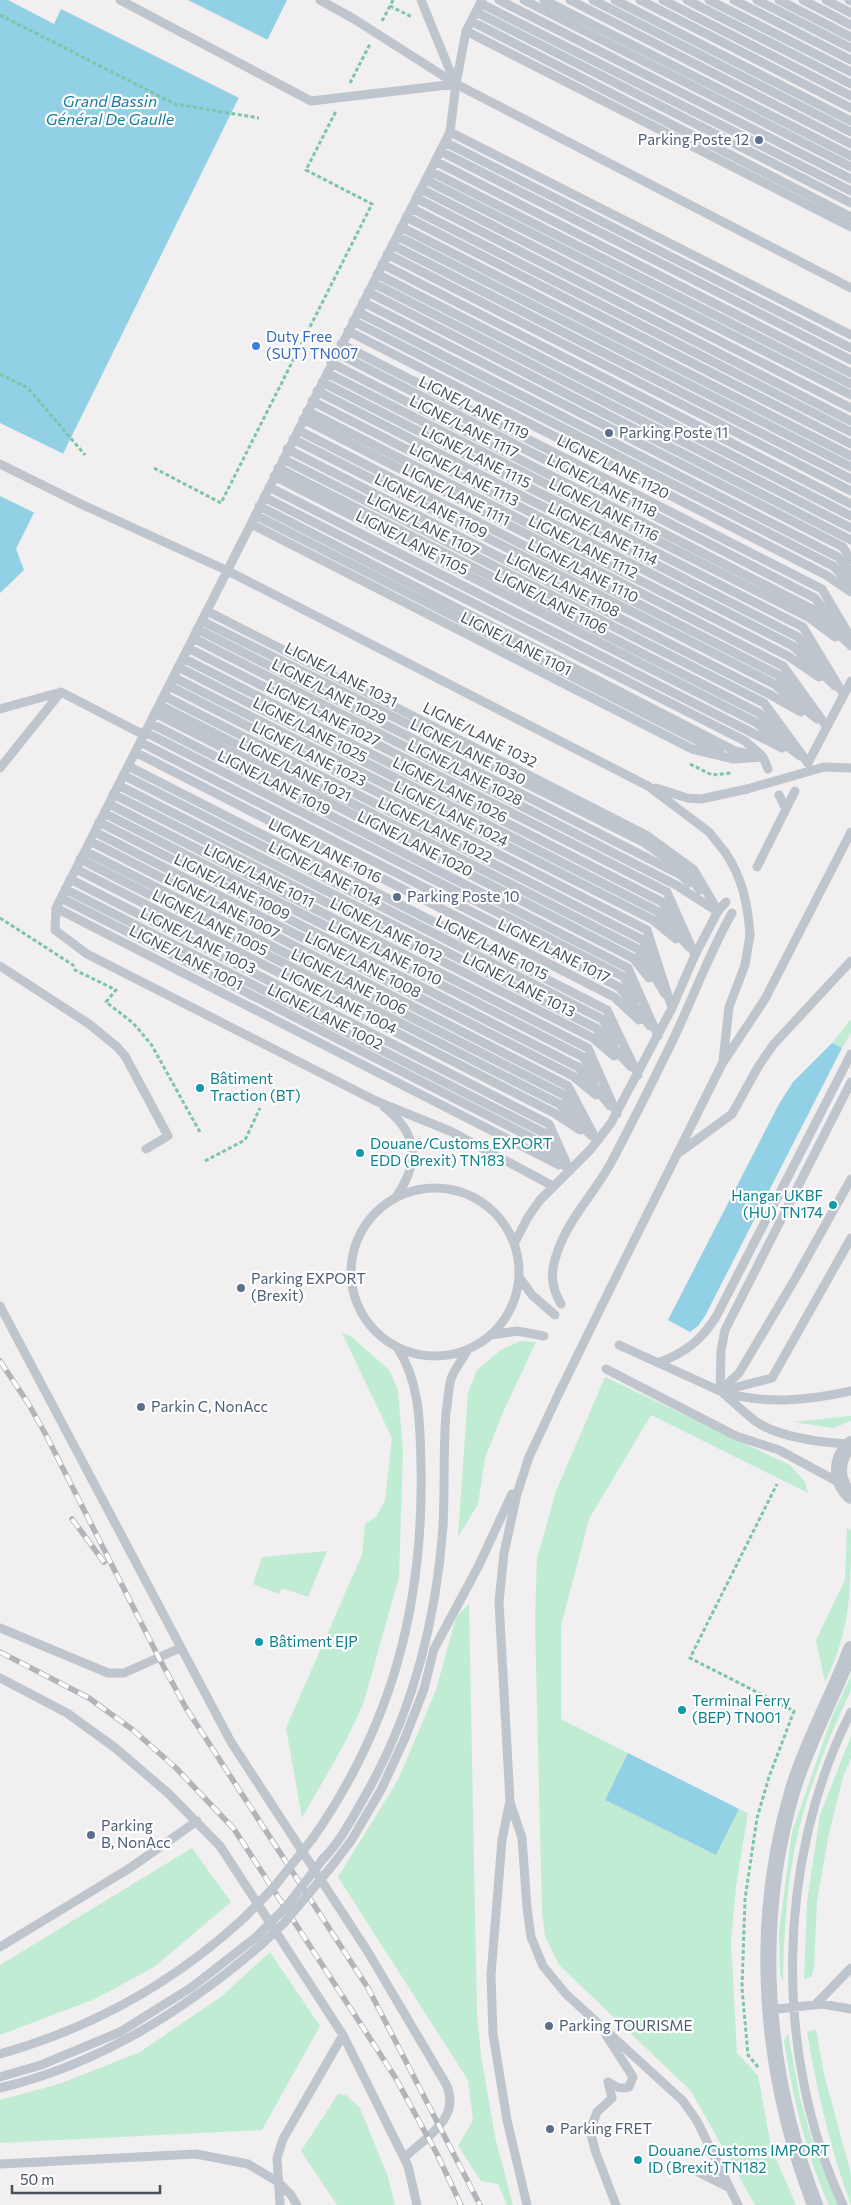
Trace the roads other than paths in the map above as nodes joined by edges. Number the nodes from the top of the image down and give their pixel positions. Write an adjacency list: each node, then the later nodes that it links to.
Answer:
1 (120, 0): 29 (lane)
2 (320, 0): 29 (lane)
3 (421, 0): 29 (lane)
4 (499, 0): 43 (lane)
5 (524, 0): 41 (lane)
6 (544, 0): 39 (lane)
7 (570, 0): 37 (lane)
8 (593, 0): 35 (lane)
9 (615, 0): 33 (lane)
10 (640, 0): 32 (lane)
11 (663, 0): 31 (lane)
12 (687, 0): 30 (lane)
13 (709, 0): 28 (lane)
14 (734, 0): 27 (lane)
15 (757, 0): 26 (lane)
16 (779, 0): 25 (lane)
17 (803, 0): 23 (lane)
18 (826, 0): 21 (lane)
19 (481, 1): 20 (lane); 46 (lane)
20 (476, 12): 22 (lane); 48 (lane)
21 (851, 13)
22 (471, 21): 24 (lane); 50 (lane)
23 (851, 25)
24 (466, 31): 29 (lane); 53 (lane)
25 (851, 37)
26 (851, 48)
27 (851, 60)
28 (851, 72)
29 (456, 84): 34 (lane); 60 (lane)
30 (851, 84)
31 (851, 96)
32 (851, 108)
33 (851, 120)
34 (450, 132): 36 (lane); 66 (lane)
35 (851, 132)
36 (445, 142): 38 (lane); 68 (lane)
37 (851, 144)
38 (440, 151): 40 (lane); 69 (lane)
39 (851, 156)
40 (435, 161): 42 (lane); 71 (lane)
41 (851, 167)
42 (430, 171): 44 (lane); 73 (lane)
43 (851, 179)
44 (426, 180): 45 (lane); 75 (lane)
45 (421, 189): 47 (lane); 77 (lane)
46 (851, 191)
47 (416, 198): 49 (lane); 80 (lane)
48 (851, 204)
49 (411, 208): 51 (lane); 82 (lane)
50 (851, 216)
51 (406, 217): 52 (lane); 84 (lane)
52 (401, 227): 54 (lane); 86 (lane)
53 (851, 227)
54 (397, 236): 55 (lane); 89 (lane)
55 (392, 245): 56 (lane); 91 (lane)
56 (387, 254): 57 (lane); 93 (lane)
57 (382, 264): 58 (lane); 95 (lane)
58 (377, 274): 59 (lane); 97 (lane)
59 (372, 283): 61 (lane); 99 (lane)
60 (851, 288)
61 (368, 292): 62 (lane); 100 (lane)
62 (363, 302): 63 (lane); 101 (lane)
63 (358, 312): 64 (lane); 103 (lane)
64 (353, 322): 65 (lane); 104 (lane)
65 (348, 331): 67 (lane); 105 (lane)
66 (851, 335)
67 (339, 348): 70 (lane); 109 (lane, LIGNE/LANE 1120); 110 (lane, LIGNE/LANE 1119)
68 (851, 348)
69 (851, 360)
70 (331, 363): 72 (lane); 110 (lane, LIGNE/LANE 1118)
71 (851, 373)
72 (324, 377): 74 (lane); 110 (lane, LIGNE/LANE 1117); 118 (lane, LIGNE/LANE 1116)
73 (851, 384)
74 (317, 391): 76 (lane); 118 (lane, LIGNE/LANE 1115)
75 (851, 395)
76 (312, 401): 78 (lane); 118 (lane, LIGNE/LANE 1114)
77 (851, 408)
78 (307, 410): 79 (lane); 118 (lane, LIGNE/LANE 1113)
79 (303, 420): 81 (lane); 124 (lane, LIGNE/LANE 1112)
80 (851, 421)
81 (298, 430): 83 (lane); 124 (lane, LIGNE/LANE 1111)
82 (851, 432)
83 (293, 439): 85 (lane); 124 (lane, LIGNE/LANE 1110)
84 (851, 444)
85 (288, 449): 87 (lane); 124 (lane, LIGNE/LANE 1109)
86 (851, 456)
87 (283, 459): 90 (lane); 128 (lane, LIGNE/LANE 1108)
88 (0, 464): 102 (lane)
89 (851, 467)
90 (276, 472): 92 (lane); 128 (lane, LIGNE/LANE 1106)
91 (851, 479)
92 (269, 487): 94 (lane); 128 (lane, LIGNE/LANE 1105)
93 (851, 491)
94 (264, 496): 96 (lane); 127 (lane)
95 (851, 504)
96 (260, 506): 98 (lane); 127 (lane)
97 (851, 516)
98 (253, 519): 102 (lane); 127 (lane, LIGNE/LANE 1101)
99 (851, 528)
100 (851, 540)
101 (851, 560)
102 (228, 571): 106 (lane); 135 (lane)
103 (851, 573)
104 (851, 584)
105 (851, 592)
106 (207, 611): 107 (lane); 154 (lane, LIGNE/LANE 1032)
107 (199, 625): 108 (lane); 154 (lane, LIGNE/LANE 1031)
108 (193, 638): 111 (lane); 154 (lane, LIGNE/LANE 1029)
109 (851, 638)
110 (851, 646)
111 (188, 648): 112 (lane); 156 (lane, LIGNE/LANE 1028)
112 (183, 658): 113 (lane); 156 (lane, LIGNE/LANE 1027)
113 (178, 667): 114 (lane); 156 (lane, LIGNE/LANE 1026)
114 (173, 677): 116 (lane); 156 (lane, LIGNE/LANE 1025)
115 (851, 681): 118 (lane)
116 (168, 686): 119 (lane); 159 (lane, LIGNE/LANE 1024)
117 (60, 692): 121 (lane); 125 (lane); 130 (lane)
118 (844, 695): 124 (lane)
119 (164, 696): 120 (lane); 159 (lane, LIGNE/LANE 1023)
120 (159, 704): 122 (lane); 159 (lane, LIGNE/LANE 1022)
121 (0, 708)
122 (155, 714): 123 (lane); 159 (lane, LIGNE/LANE 1021)
123 (150, 723): 125 (lane); 160 (lane, LIGNE/LANE 1020)
124 (827, 727): 128 (lane)
125 (143, 736): 126 (lane); 160 (lane)
126 (135, 752): 129 (lane); 160 (lane, LIGNE/LANE 1017)
127 (763, 757): 132 (lane)
128 (808, 763)
129 (128, 766): 133 (lane); 163 (lane, LIGNE/LANE 1016)
130 (0, 768)
131 (851, 768): 135 (lane, bridge)
132 (768, 769)
133 (123, 775): 134 (lane); 163 (lane, LIGNE/LANE 1015)
134 (118, 785): 137 (lane); 163 (lane, LIGNE/LANE 1014)
135 (648, 786): 162 (lane, bridge)
136 (795, 791): 140 (lane)
137 (114, 794): 139 (lane); 163 (lane, LIGNE/LANE 1013)
138 (780, 795): 140 (lane)
139 (109, 804): 141 (lane); 166 (lane, LIGNE/LANE 1012)
140 (786, 809): 147 (lane)
141 (104, 813): 142 (lane); 166 (lane, LIGNE/LANE 1011)
142 (99, 822): 143 (lane); 166 (lane, LIGNE/LANE 1010)
143 (95, 832): 145 (lane); 166 (lane, LIGNE/LANE 1009)
144 (851, 832): 162 (lane)
145 (90, 841): 146 (lane); 167 (lane, LIGNE/LANE 1008)
146 (83, 855): 148 (lane); 167 (lane, LIGNE/LANE 1006)
147 (758, 867)
148 (76, 869): 149 (lane); 167 (lane, LIGNE/LANE 1005)
149 (70, 880): 150 (lane); 170 (lane, LIGNE/LANE 1004)
150 (65, 889): 151 (lane); 170 (lane, LIGNE/LANE 1003)
151 (61, 898): 153 (lane); 170 (lane, LIGNE/LANE 1002)
152 (726, 902): 154 (lane)
153 (56, 908): 165 (lane); 170 (lane, LIGNE/LANE 1001)
154 (718, 911): 156 (lane)
155 (732, 913): 177 (lane)
156 (695, 955): 159 (lane)
157 (851, 961): 169 (lane)
158 (0, 966): 168 (lane)
159 (672, 1008): 160 (lane)
160 (658, 1036): 163 (lane)
161 (851, 1054): 187 (lane)
162 (722, 1064): 169 (lane)
163 (638, 1075): 166 (lane)
164 (851, 1082): 189 (lane)
165 (376, 1101): 172 (lane); 173 (lane)
166 (617, 1114): 167 (lane)
167 (597, 1141): 170 (lane)
168 (146, 1150)
169 (677, 1154): 192 (lane, bridge)
170 (570, 1171): 172 (lane)
171 (851, 1179): 189 (lane)
172 (554, 1186): 175 (lane)
173 (395, 1199): 175 (lane); 185 (lane)
174 (851, 1238): 189 (lane)
175 (514, 1244): 176 (lane)
176 (519, 1277): 180 (lane); 182 (lane)
177 (561, 1304)
178 (0, 1306): 181 (lane)
179 (0, 1311): 181 (lane)
180 (554, 1315)
181 (7, 1321): 195 (lane)
182 (491, 1335): 183 (lane); 186 (lane)
183 (544, 1336)
184 (619, 1345): 187 (lane)
185 (397, 1347): 186 (lane); 209 (lane, bridge)
186 (468, 1350): 210 (lane, bridge)
187 (658, 1363): 189 (lane)
188 (606, 1369): 193 (lane)
189 (720, 1391): 190 (lane); 191 (lane)
190 (851, 1391)
191 (851, 1444): 193 (street)
192 (529, 1457): 199 (lane); 211 (lane, bridge)
193 (848, 1493)
194 (0, 1628): 195 (lane)
195 (180, 1648): 212 (lane)
196 (851, 1649): 206 (street)
197 (0, 1678): 200 (lane)
198 (851, 1712): 204 (lane)
199 (510, 1802): 207 (lane); 220 (lane)
200 (197, 1821): 201 (lane); 208 (lane)
201 (0, 1948)
202 (851, 1968): 203 (lane)
203 (819, 2005): 204 (lane); 205 (lane)
204 (795, 2007): 206 (lane); 224 (lane)
205 (851, 2009)
206 (770, 2010): 223 (street)
207 (598, 2023): 216 (lane); 221 (lane)
208 (343, 2034): 212 (lane); 215 (lane)
209 (0, 2054)
210 (0, 2077)
211 (0, 2088)
212 (404, 2158): 219 (lane)
213 (0, 2164): 215 (lane)
214 (698, 2172): 216 (lane)
215 (278, 2182): 217 (lane); 218 (lane)
216 (730, 2188): 222 (lane)
217 (280, 2205)
218 (297, 2205)
219 (416, 2205)
220 (527, 2205)
221 (616, 2205)
222 (738, 2205)
223 (816, 2205)
224 (844, 2205)

